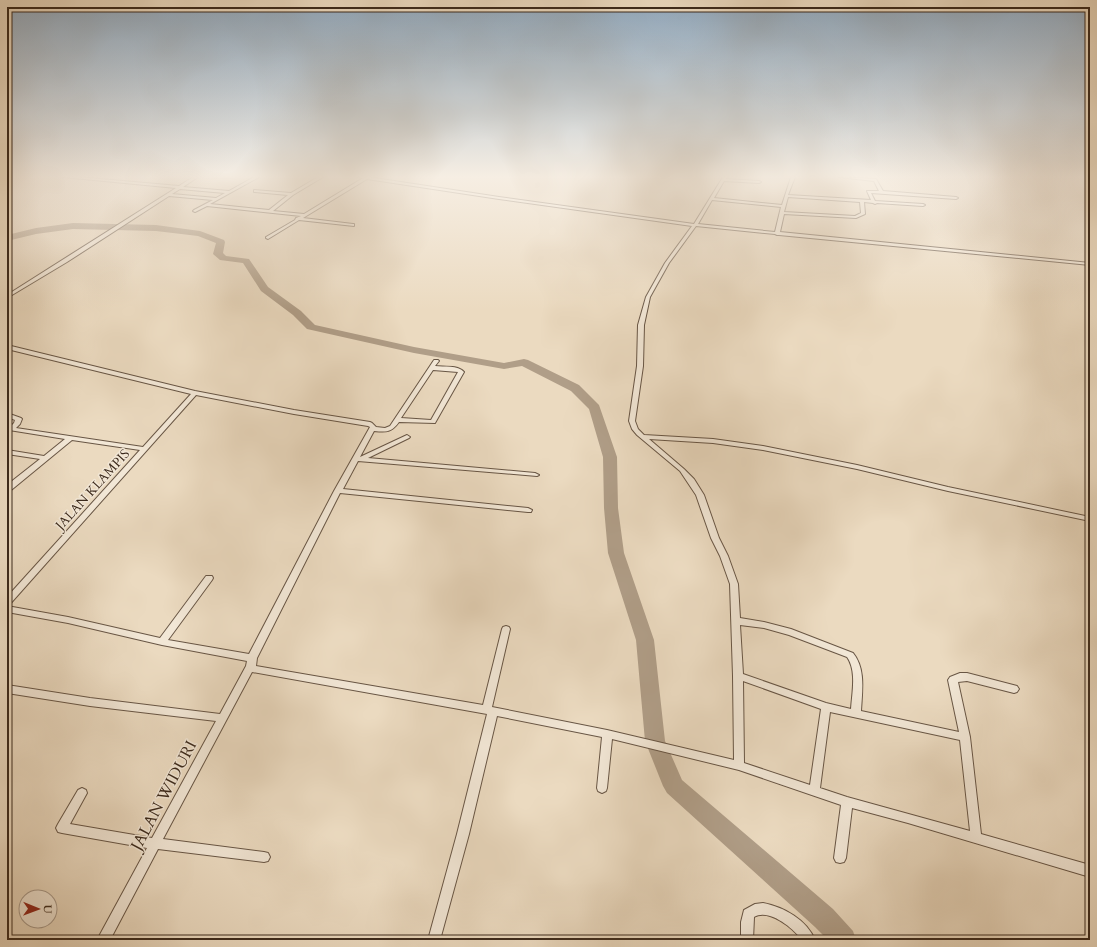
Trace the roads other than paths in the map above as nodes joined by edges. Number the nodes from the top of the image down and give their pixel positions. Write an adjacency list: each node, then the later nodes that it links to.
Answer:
1 (127, 221): 12 (street)
2 (294, 221): 10 (street)
3 (317, 221): 7 (street)
4 (667, 221): 8 (street)
5 (697, 221): 8 (street)
6 (780, 221): 9 (street)
7 (352, 225)
8 (695, 225): 9 (street); 22 (street)
9 (777, 234): 11 (street)
10 (268, 238)
11 (1090, 264)
12 (7, 297)
13 (7, 347): 16 (street)
14 (436, 361): 15 (street)
15 (432, 368): 18 (street); 18 (street)
16 (195, 393): 19 (street); 24 (street, JALAN KLAMPIS)
17 (7, 415): 20 (street)
18 (397, 420): 19 (street)
19 (373, 429): 27 (street, JALAN WIDURI)
20 (9, 430): 23 (street)
21 (407, 437): 27 (street)
22 (643, 437): 34 (street); 38 (street)
23 (69, 439): 24 (street); 26 (street)
24 (144, 449): 36 (street, JALAN KLAMPIS)
25 (7, 452): 26 (street)
26 (45, 458): 30 (street)
27 (358, 459): 28 (street); 32 (street, JALAN WIDURI)
28 (535, 475)
29 (7, 479): 30 (street)
30 (16, 481): 31 (street)
31 (7, 489)
32 (338, 491): 33 (street); 41 (street, JALAN WIDURI)
33 (528, 510)
34 (1090, 519)
35 (209, 578): 40 (street)
36 (7, 602)
37 (7, 609): 40 (street)
38 (736, 621): 42 (street); 47 (street)
39 (506, 629): 46 (street)
40 (162, 642): 41 (street)
41 (252, 662): 46 (street); 48 (street, JALAN WIDURI)
42 (738, 676): 45 (street); 51 (street)
43 (1014, 688): 50 (street)
44 (7, 689): 48 (street)
45 (826, 707): 47 (street); 53 (street)
46 (490, 711): 49 (street); 62 (street)
47 (856, 714): 50 (street)
48 (222, 718): 57 (street, JALAN WIDURI)
49 (608, 734): 51 (street); 52 (street)
50 (965, 737): 56 (street)
51 (739, 766): 53 (street)
52 (602, 788)
53 (814, 791): 55 (street)
54 (82, 793): 57 (street)
55 (847, 802): 56 (street); 59 (street)
56 (976, 838): 60 (street)
57 (156, 844): 58 (street); 61 (street, JALAN WIDURI)
58 (264, 858)
59 (840, 858)
60 (1090, 871)
61 (103, 940)
62 (434, 940)
63 (747, 940): 64 (street)
64 (809, 940)

